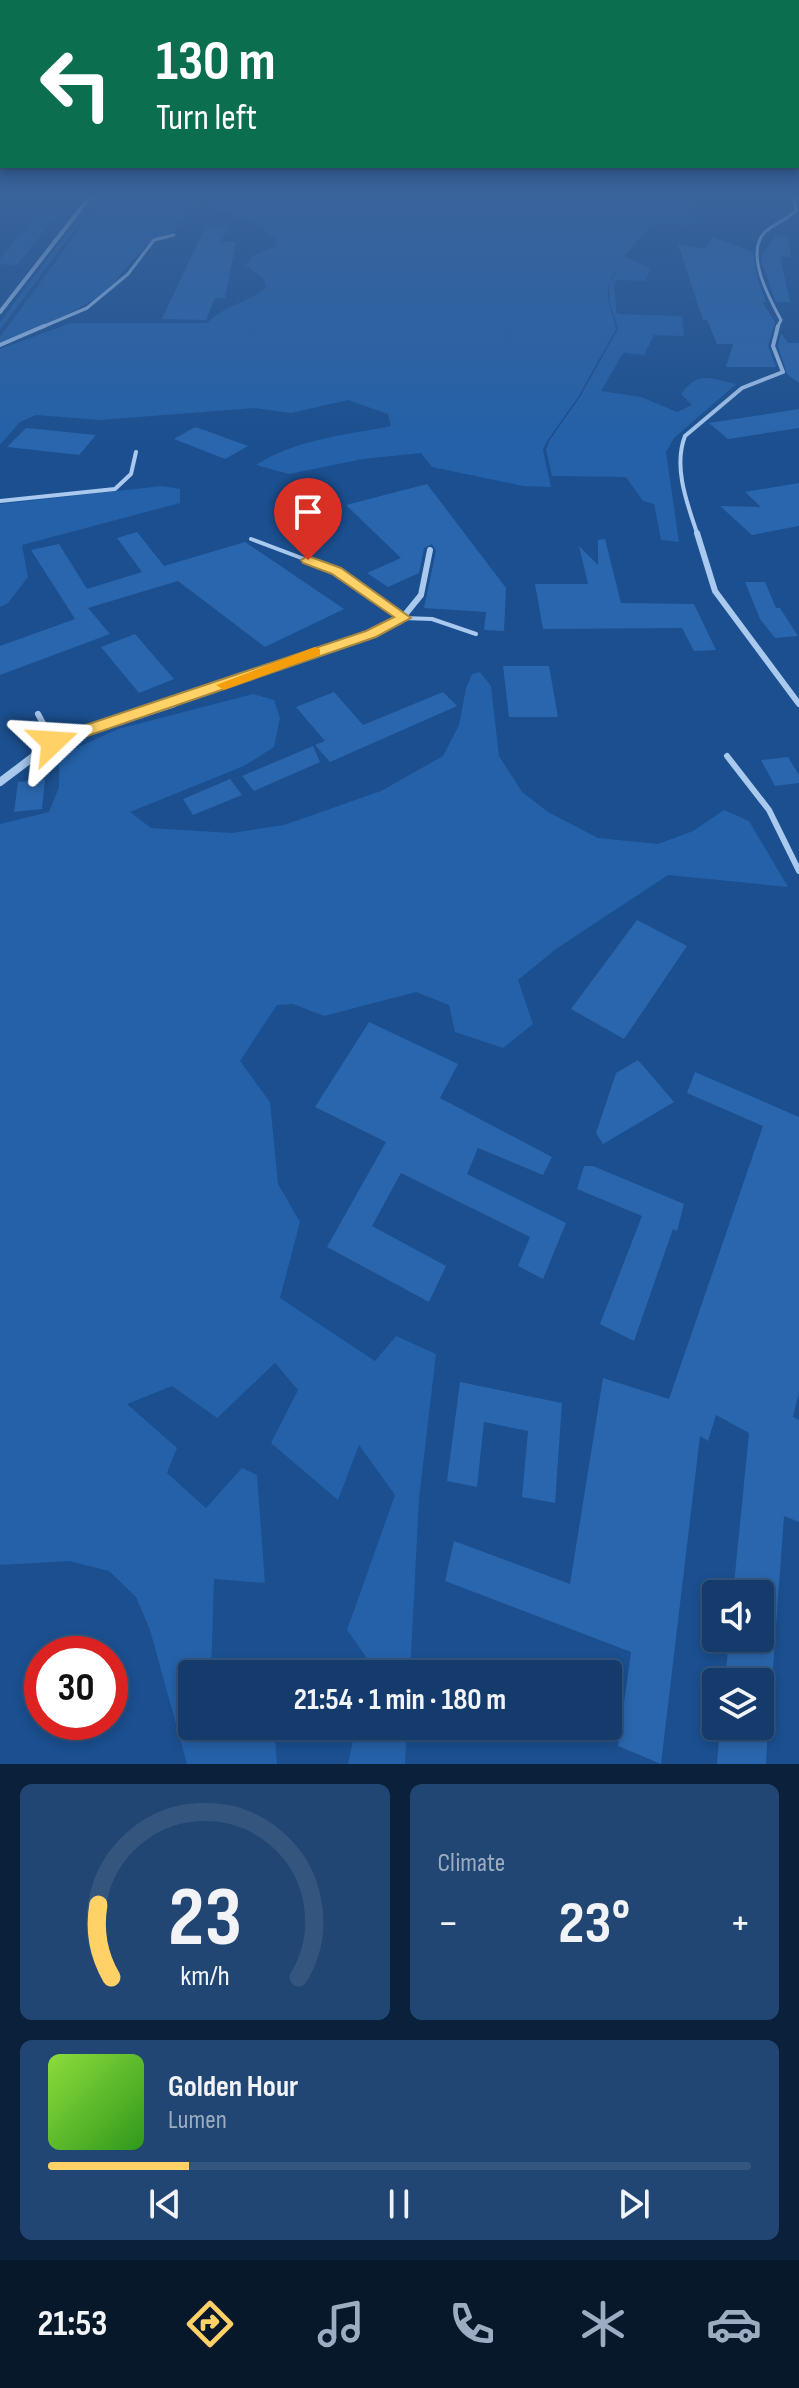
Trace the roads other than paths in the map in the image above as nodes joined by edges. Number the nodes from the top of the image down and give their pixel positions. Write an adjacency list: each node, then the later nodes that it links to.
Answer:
1 (25, 280): 4 (street)
2 (120, 280): 5 (lane)
3 (760, 280): 8 (lane)
4 (0, 312)
5 (0, 345)
6 (136, 452): 7 (lane)
7 (0, 501)
8 (697, 533): 13 (street)
9 (251, 539): 11 (lane)
10 (430, 550): 11 (street)
11 (404, 618): 12 (lane); 15 (street)
12 (476, 634)
13 (799, 704)
14 (38, 714): 15 (lane)
15 (53, 742): 17 (street)
16 (727, 756): 18 (lane)
17 (0, 782)
18 (799, 871)

